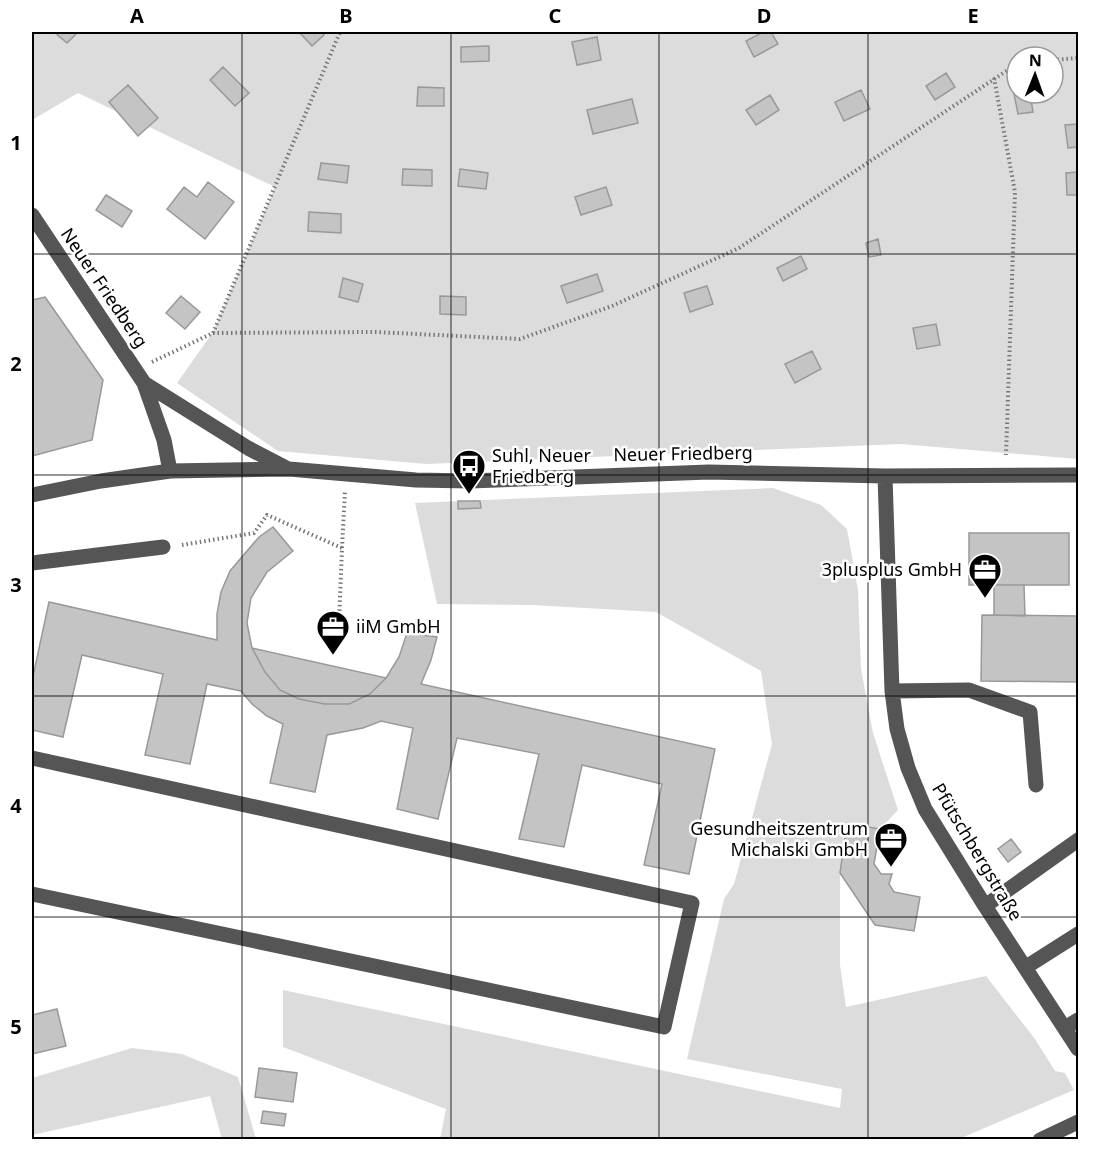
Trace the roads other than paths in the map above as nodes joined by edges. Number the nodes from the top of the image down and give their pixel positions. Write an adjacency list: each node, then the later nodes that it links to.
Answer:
1 (32, 215): 2 (street, Neuer Friedberg)
2 (139, 376): 3 (street, Neuer Friedberg); 4 (street, Neuer Friedberg)
3 (289, 469): 4 (street, Neuer Friedberg); 6 (street, Neuer Friedberg)
4 (170, 471): 7 (street)
5 (1078, 475): 6 (street, Neuer Friedberg)
6 (885, 476): 10 (street, Pfütschbergstraße)
7 (32, 495)
8 (163, 547): 9 (street)
9 (32, 563)
10 (892, 691): 12 (street); 15 (street, Pfütschbergstraße)
11 (32, 758): 14 (street)
12 (1036, 785)
13 (1078, 840): 15 (street)
14 (32, 894)
15 (985, 906): 17 (street, Pfütschbergstraße)
16 (1078, 934): 17 (street)
17 (1026, 967): 19 (street, Pfütschbergstraße)
18 (1078, 1020): 19 (street)
19 (1065, 1028): 20 (street, Pfütschbergstraße)
20 (1078, 1049)
21 (1078, 1122): 22 (street)
22 (1040, 1140)

